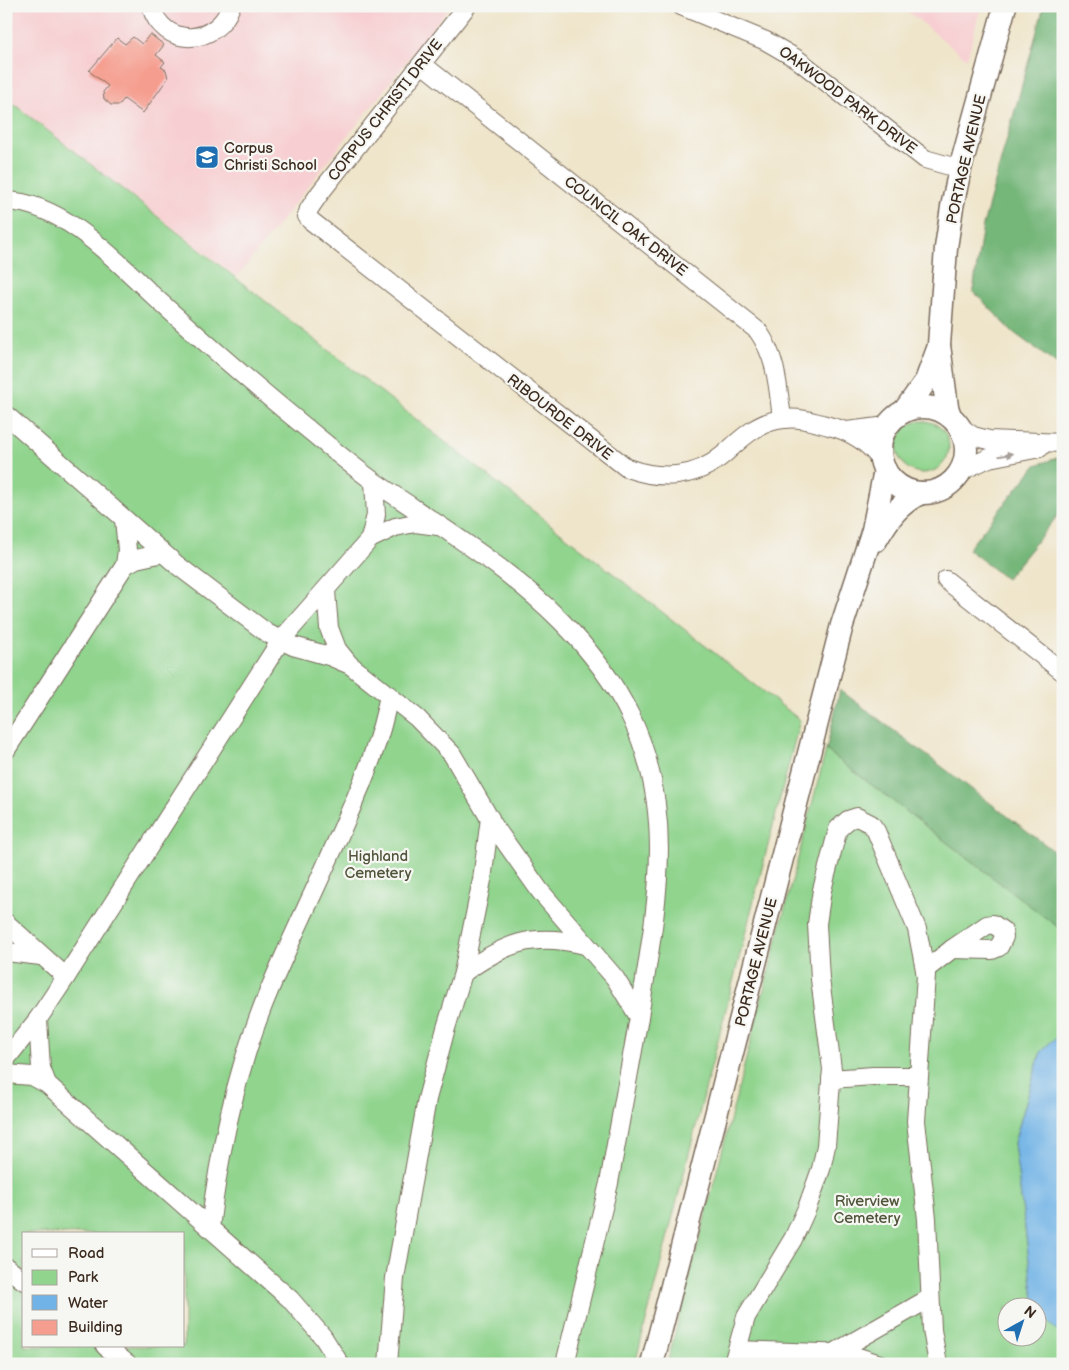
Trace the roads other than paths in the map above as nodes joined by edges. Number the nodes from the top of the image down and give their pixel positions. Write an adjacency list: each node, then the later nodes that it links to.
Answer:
1 (151, 6): 2 (street)
2 (232, 6)
3 (467, 6): 7 (street, CORPUS CHRISTI DRIVE)
4 (681, 6): 6 (street, OAKWOOD PARK DRIVE)
5 (1005, 6): 8 (main road, PORTAGE AVENUE)
6 (707, 11): 8 (street, OAKWOOD PARK DRIVE)
7 (422, 64): 10 (street, CORPUS CHRISTI DRIVE); 14 (street, COUNCIL OAK DRIVE)
8 (960, 169): 11 (main road, PORTAGE AVENUE)
9 (6, 201): 21 (street)
10 (308, 216): 14 (street, RIBOURDE DRIVE)
11 (939, 345): 12 (main road, PORTAGE AVENUE); 15 (main road, PORTAGE AVENUE)
12 (905, 410): 15 (main road); 16 (main road)
13 (6, 415): 23 (street)
14 (782, 419): 17 (street, RIBOURDE DRIVE)
15 (955, 422): 18 (street); 20 (main road)
16 (887, 426): 17 (street, RIBOURDE DRIVE); 19 (main road)
17 (848, 431): 19 (street, RIBOURDE DRIVE)
18 (1057, 443): 20 (street, one-way to 18)
19 (883, 465): 22 (main road); 27 (main road, PORTAGE AVENUE)
20 (961, 471): 22 (main road)
21 (374, 482): 24 (street); 25 (street)
22 (921, 492): 27 (main road, PORTAGE AVENUE)
23 (124, 520): 26 (street); 28 (street)
24 (438, 526): 25 (street); 45 (street)
25 (370, 539): 30 (street)
26 (163, 553): 28 (street); 31 (street)
27 (864, 561): 63 (main road, PORTAGE AVENUE)
28 (125, 565): 35 (street)
29 (946, 580): 33 (street)
30 (326, 592): 31 (street); 32 (street)
31 (281, 640): 32 (street); 44 (street)
32 (349, 664): 34 (street)
33 (1063, 672)
34 (389, 695): 36 (street); 52 (street)
35 (6, 750)
36 (490, 818): 38 (street); 43 (street)
37 (6, 923): 41 (street)
38 (585, 944): 43 (street); 45 (street)
39 (952, 949): 42 (street)
40 (6, 952): 41 (street)
41 (41, 956): 44 (street)
42 (925, 970): 49 (street); 50 (street)
43 (463, 973): 61 (street)
44 (66, 977): 46 (street)
45 (639, 1017): 62 (street)
46 (38, 1019): 47 (street); 51 (street)
47 (6, 1059)
48 (6, 1074): 51 (street)
49 (918, 1076): 50 (street); 55 (street)
50 (831, 1080): 58 (street)
51 (47, 1084): 52 (street)
52 (210, 1228): 60 (street)
53 (6, 1267): 54 (street)
54 (22, 1279)
55 (930, 1298): 57 (street); 65 (street)
56 (108, 1348): 59 (street)
57 (834, 1353): 58 (street); 64 (street)
58 (735, 1357)
59 (128, 1364)
60 (340, 1364)
61 (388, 1364)
62 (565, 1364)
63 (652, 1364)
64 (880, 1364)
65 (938, 1364)

